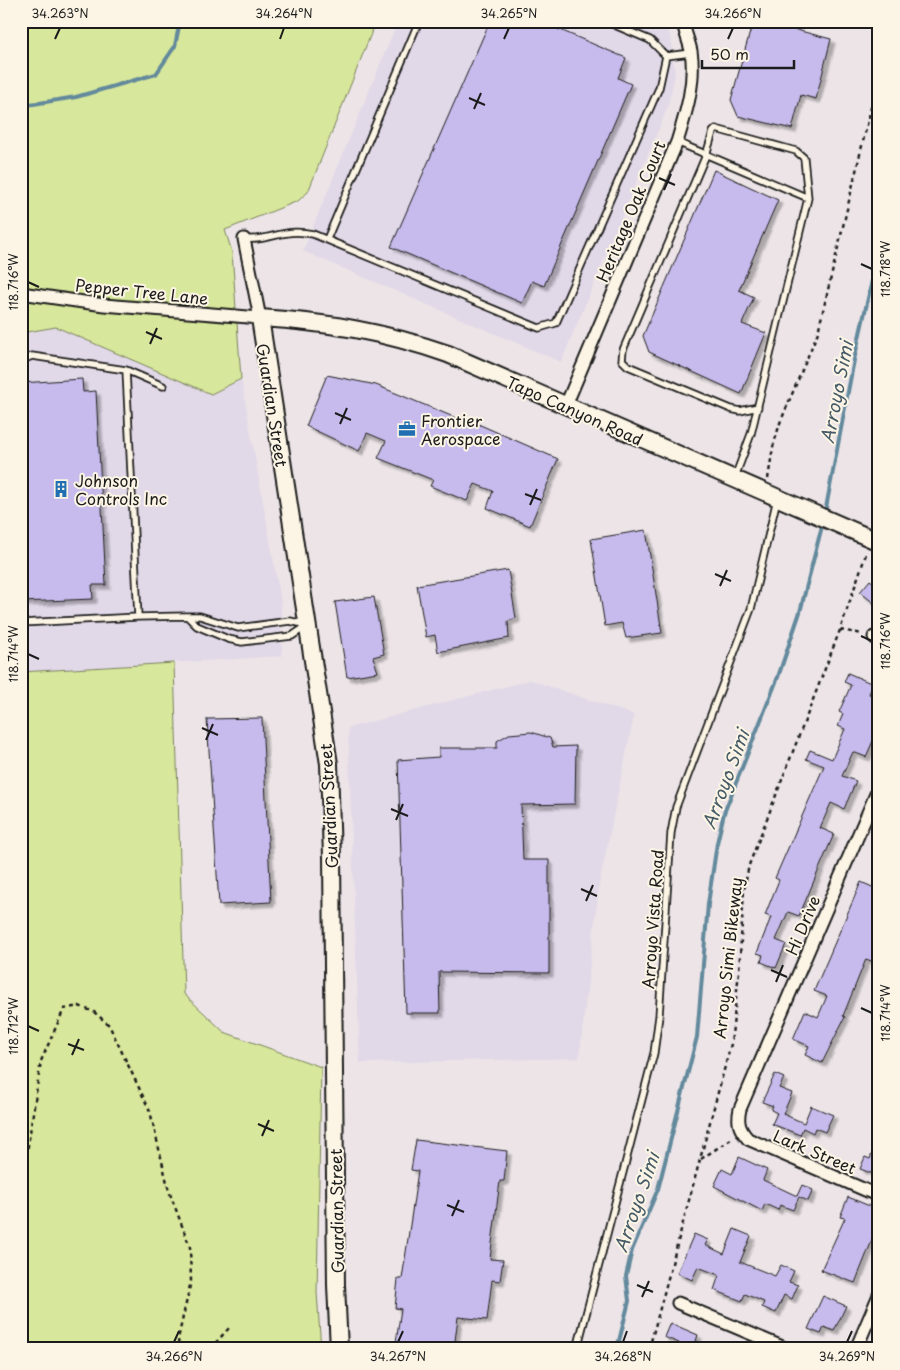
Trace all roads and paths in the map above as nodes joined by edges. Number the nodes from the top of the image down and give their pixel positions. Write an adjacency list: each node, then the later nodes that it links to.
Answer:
1 (419, 21): 10 (lane)
2 (605, 21): 5 (lane)
3 (682, 22): 4 (street, Heritage Oak Court)
4 (691, 53): 5 (lane); 7 (street, Heritage Oak Court)
5 (666, 56): 10 (lane)
6 (879, 74): 21 (path)
7 (677, 142): 8 (lane); 17 (street, Heritage Oak Court)
8 (706, 155): 9 (lane); 9 (lane); 18 (lane)
9 (808, 198): 18 (lane)
10 (327, 238): 11 (lane)
11 (244, 239): 13 (street, Guardian Street)
12 (21, 293): 13 (street, Pepper Tree Lane)
13 (260, 318): 17 (street, Tapo Canyon Road); 26 (street, Guardian Street)
14 (21, 361): 15 (lane)
15 (126, 370): 16 (lane); 24 (lane)
16 (163, 386)
17 (566, 405): 20 (street, Tapo Canyon Road)
18 (758, 407): 20 (lane)
19 (879, 410): 22 (path, Arroyo Simi Bikeway)
20 (734, 480): 21 (street, Tapo Canyon Road)
21 (777, 498): 22 (street, Tapo Canyon Road); 40 (lane, Arroyo Vista Road)
22 (870, 539): 27 (path, Arroyo Simi Bikeway)
23 (186, 616): 24 (lane); 26 (lane); 26 (lane)
24 (138, 618): 25 (lane)
25 (21, 623)
26 (308, 625): 39 (street, Guardian Street)
27 (840, 630): 28 (path); 31 (path, Arroyo Simi Bikeway)
28 (876, 639)
29 (879, 787): 30 (street, Hi Drive)
30 (741, 1132): 31 (path); 33 (street, Lark Street)
31 (700, 1160): 41 (path, Arroyo Simi Bikeway)
32 (21, 1171): 37 (path)
33 (879, 1196)
34 (879, 1295): 43 (street)
35 (678, 1303): 42 (street)
36 (230, 1327): 38 (path)
37 (179, 1349)
38 (210, 1349)
39 (340, 1349)
40 (577, 1349)
41 (649, 1349)
42 (788, 1349)
43 (856, 1349)

